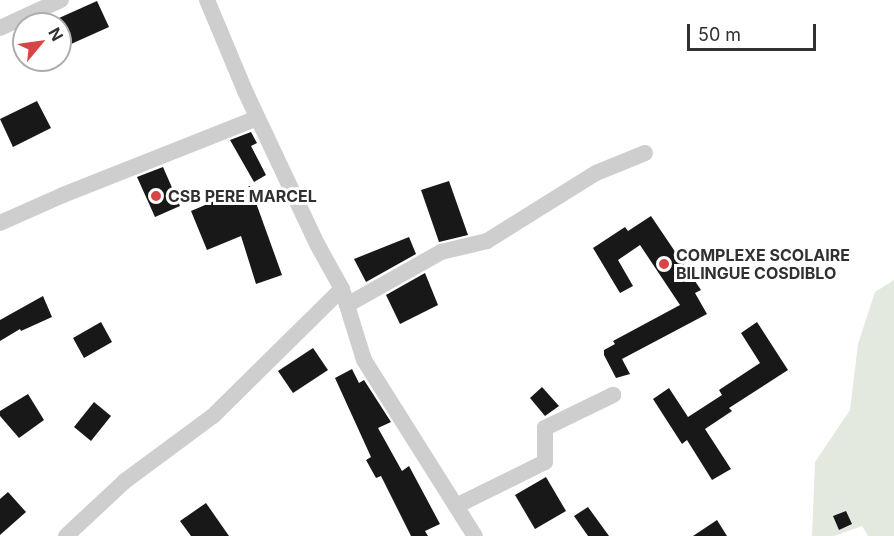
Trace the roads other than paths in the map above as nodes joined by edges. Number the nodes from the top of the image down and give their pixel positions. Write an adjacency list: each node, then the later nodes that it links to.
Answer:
1 (61, 0): 3 (street)
2 (207, 0): 4 (street)
3 (0, 28)
4 (257, 118): 6 (street); 7 (street)
5 (645, 153): 7 (street)
6 (0, 223)
7 (345, 297): 9 (street); 10 (street)
8 (613, 395): 9 (street)
9 (456, 506): 11 (street)
10 (66, 536)
11 (475, 536)

